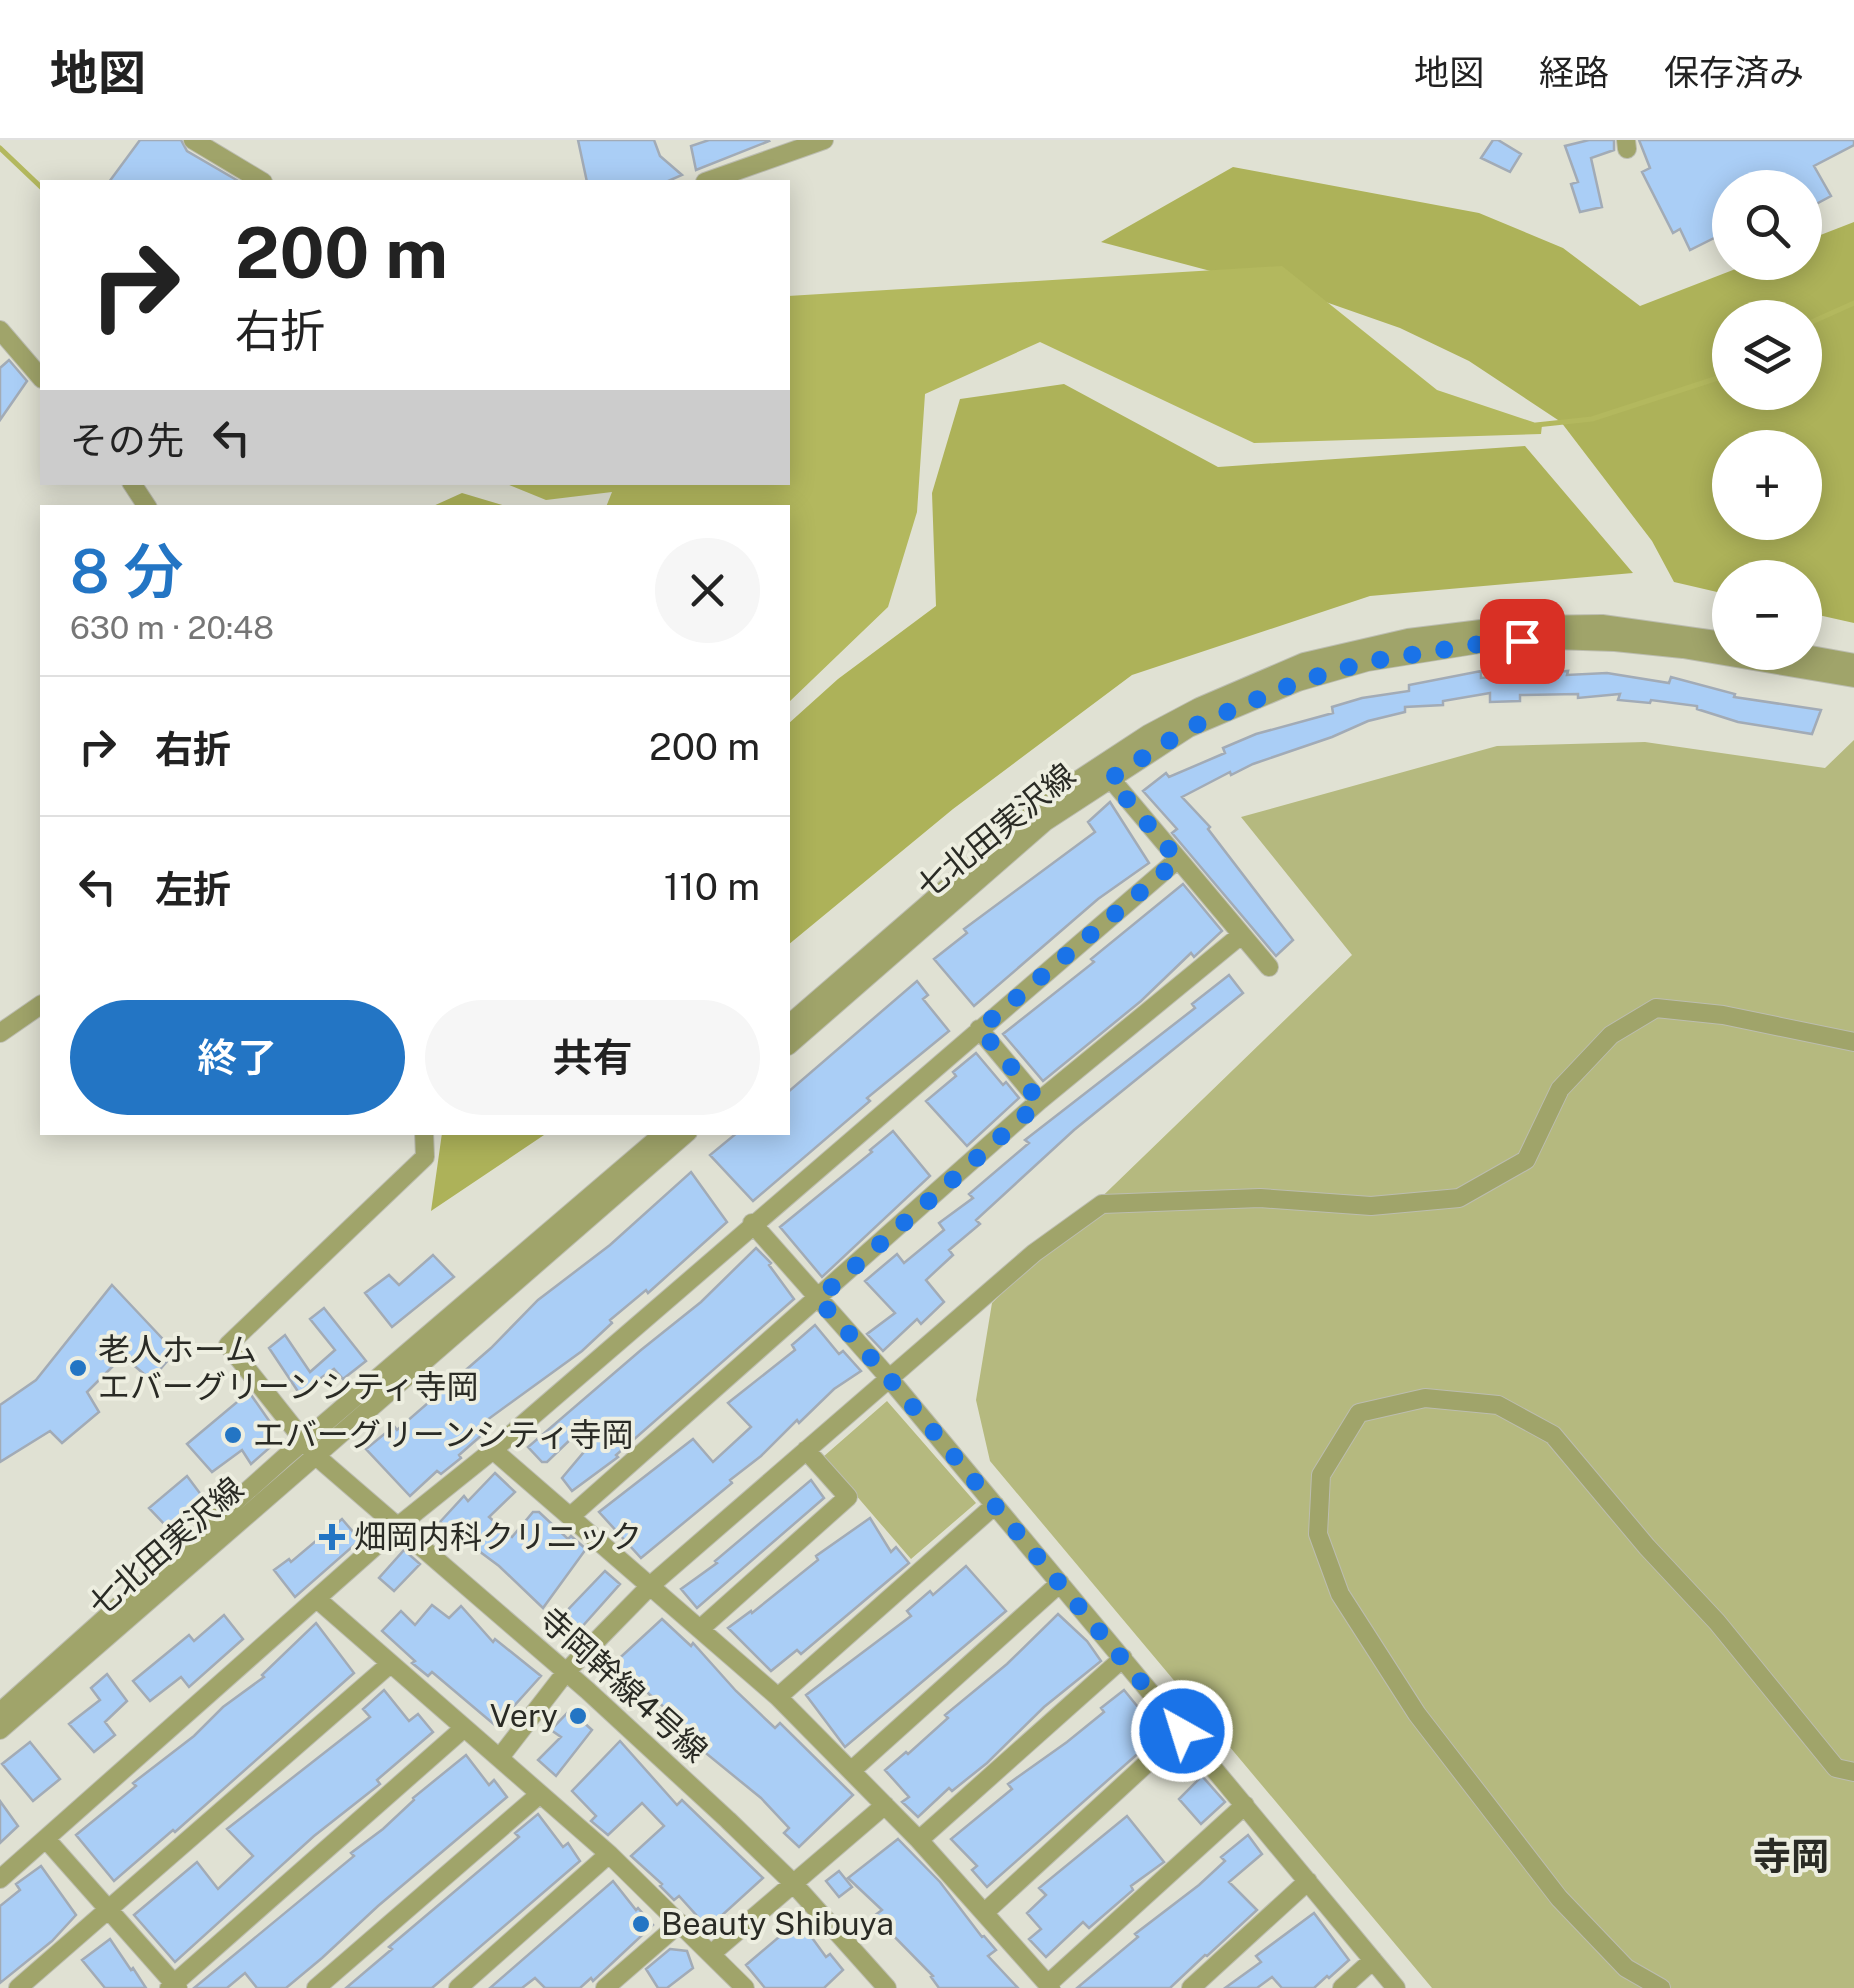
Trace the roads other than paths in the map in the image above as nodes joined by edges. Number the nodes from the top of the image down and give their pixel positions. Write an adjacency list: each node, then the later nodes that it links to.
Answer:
1 (194, 140): 3 (street)
2 (824, 140): 4 (street)
3 (260, 180)
4 (712, 180)
5 (0, 330): 6 (street)
6 (40, 377)
7 (1712, 639): 11 (street)
8 (1822, 657): 9 (street)
9 (1854, 663)
10 (1854, 678): 11 (street, 七北田実沢線)
11 (1104, 772): 12 (street); 16 (street); 20 (street, 七北田実沢線)
12 (1178, 860): 13 (street); 17 (street)
13 (1241, 935): 14 (street); 21 (street)
14 (1268, 967)
15 (40, 1005): 18 (street)
16 (790, 1023)
17 (980, 1029): 21 (street); 25 (street)
18 (0, 1033)
19 (1854, 1042): 27 (street)
20 (790, 1044)
21 (1040, 1102): 26 (street)
22 (424, 1135): 28 (street, 寺岡幹線4号線)
23 (662, 1135): 28 (street)
24 (684, 1135): 28 (street, 七北田実沢線)
25 (752, 1224): 26 (street); 29 (street)
26 (818, 1299): 27 (street); 32 (street)
27 (889, 1378): 30 (street); 31 (street)
28 (309, 1449): 33 (street, 寺岡幹線4号線); 42 (street); 44 (street, 七北田実沢線)
29 (493, 1450): 32 (street); 33 (street)
30 (806, 1450): 35 (street); 37 (street)
31 (995, 1505): 34 (street); 41 (street)
32 (572, 1515): 35 (street)
33 (397, 1528): 36 (street); 40 (street, 寺岡幹線4号線)
34 (1060, 1582): 38 (street); 47 (street)
35 (651, 1586): 37 (street); 40 (street)
36 (317, 1599): 39 (street); 52 (street)
37 (700, 1629): 41 (street)
38 (1123, 1658): 45 (street); 53 (street)
39 (390, 1664): 43 (street); 58 (street)
40 (566, 1672): 46 (street); 57 (street, 寺岡幹線4号線)
41 (778, 1697): 47 (street)
42 (0, 1712)
43 (464, 1728): 46 (street); 63 (street)
44 (0, 1730)
45 (1182, 1731): 51 (street); 59 (street)
46 (500, 1756): 49 (street)
47 (851, 1771): 50 (street)
48 (1854, 1772): 74 (street)
49 (540, 1794): 54 (street); 66 (street)
50 (884, 1805): 53 (street); 57 (street)
51 (1245, 1805): 56 (street); 64 (street)
52 (46, 1839): 55 (street); 58 (street)
53 (919, 1840): 59 (street)
54 (609, 1854): 60 (street); 67 (street)
55 (0, 1879)
56 (1308, 1881): 62 (street); 71 (street)
57 (792, 1882): 61 (street); 70 (street, 寺岡幹線4号線)
58 (109, 1910): 63 (street); 65 (street)
59 (984, 1913): 64 (street)
60 (680, 1923): 61 (street); 68 (street)
61 (711, 1954): 69 (street)
62 (1373, 1960): 72 (street); 73 (street)
63 (174, 1986)
64 (1049, 1986)
65 (18, 1988)
66 (316, 1988)
67 (458, 1988)
68 (605, 1988)
69 (744, 1988)
70 (887, 1988)
71 (1191, 1988)
72 (1342, 1988)
73 (1396, 1988)
74 (1660, 1988)

